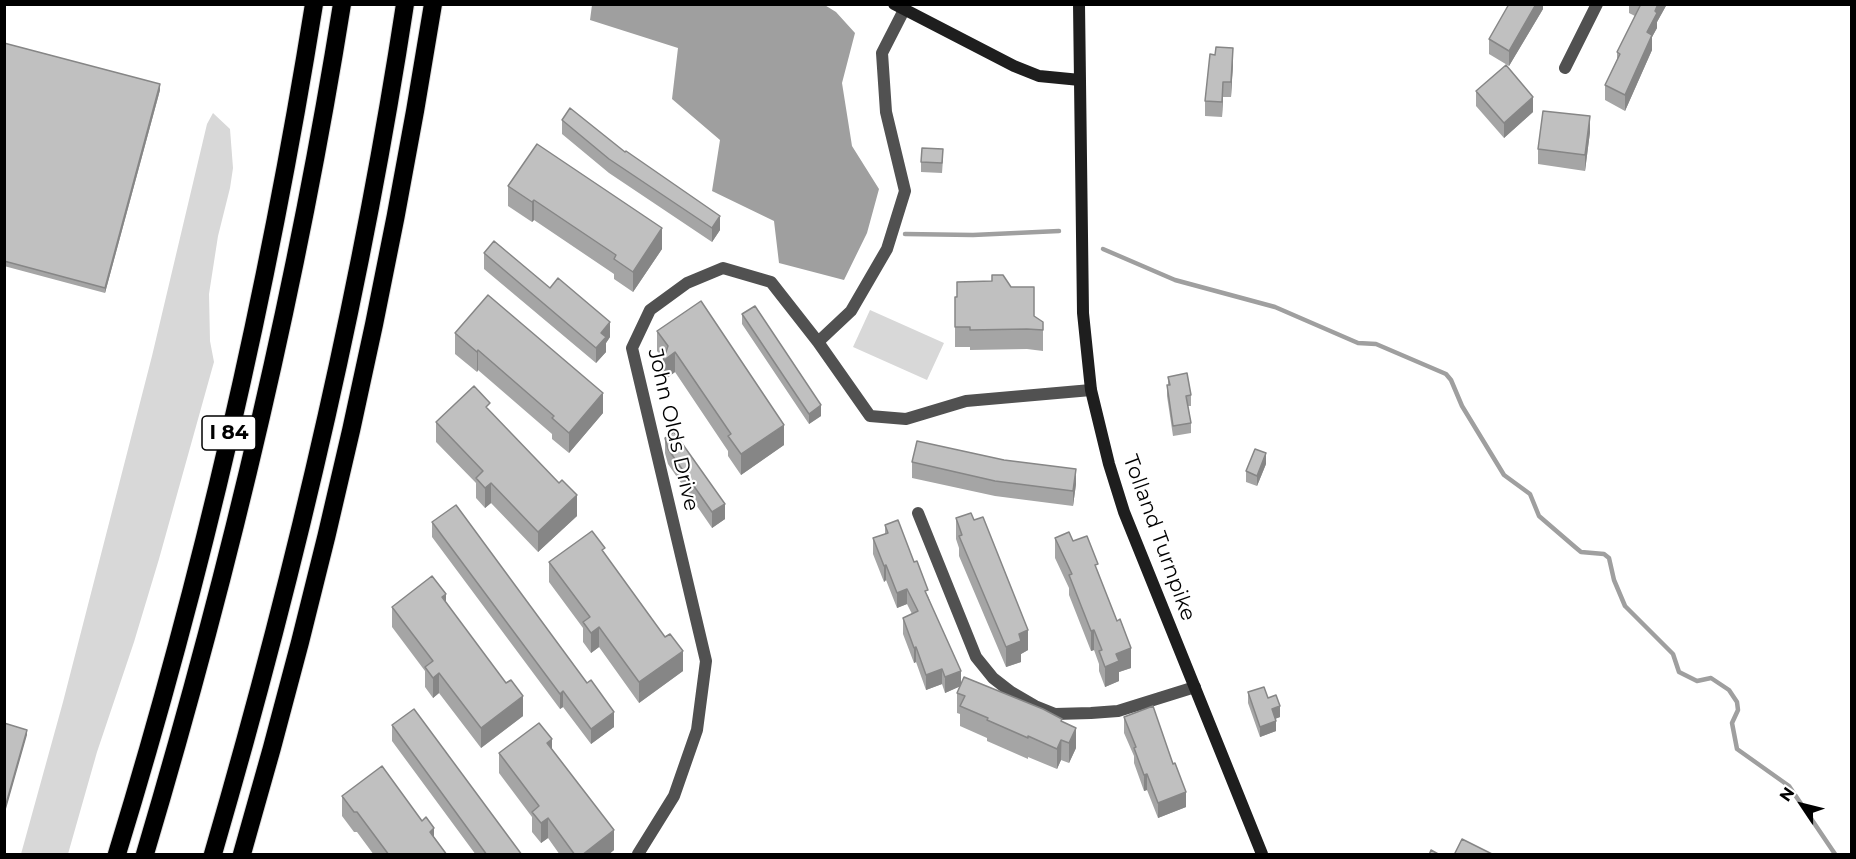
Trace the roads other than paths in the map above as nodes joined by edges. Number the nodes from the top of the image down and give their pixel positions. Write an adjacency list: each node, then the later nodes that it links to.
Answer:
1 (314, 4): 14 (highway, I 84)
2 (342, 4): 15 (highway)
3 (405, 4): 16 (highway)
4 (433, 4): 17 (highway)
5 (1079, 4): 9 (street, Tolland Turnpike)
6 (1597, 4): 8 (street)
7 (899, 8): 9 (street); 10 (street)
8 (1565, 68)
9 (1080, 80): 11 (street, Tolland Turnpike)
10 (818, 342): 11 (street, John Olds Drive); 18 (street, John Olds Drive)
11 (1091, 390): 13 (street, Tolland Turnpike)
12 (918, 513): 13 (street)
13 (1195, 687): 19 (street, Tolland Turnpike)
14 (117, 855)
15 (145, 855)
16 (213, 855)
17 (242, 855)
18 (638, 855)
19 (1263, 855)

